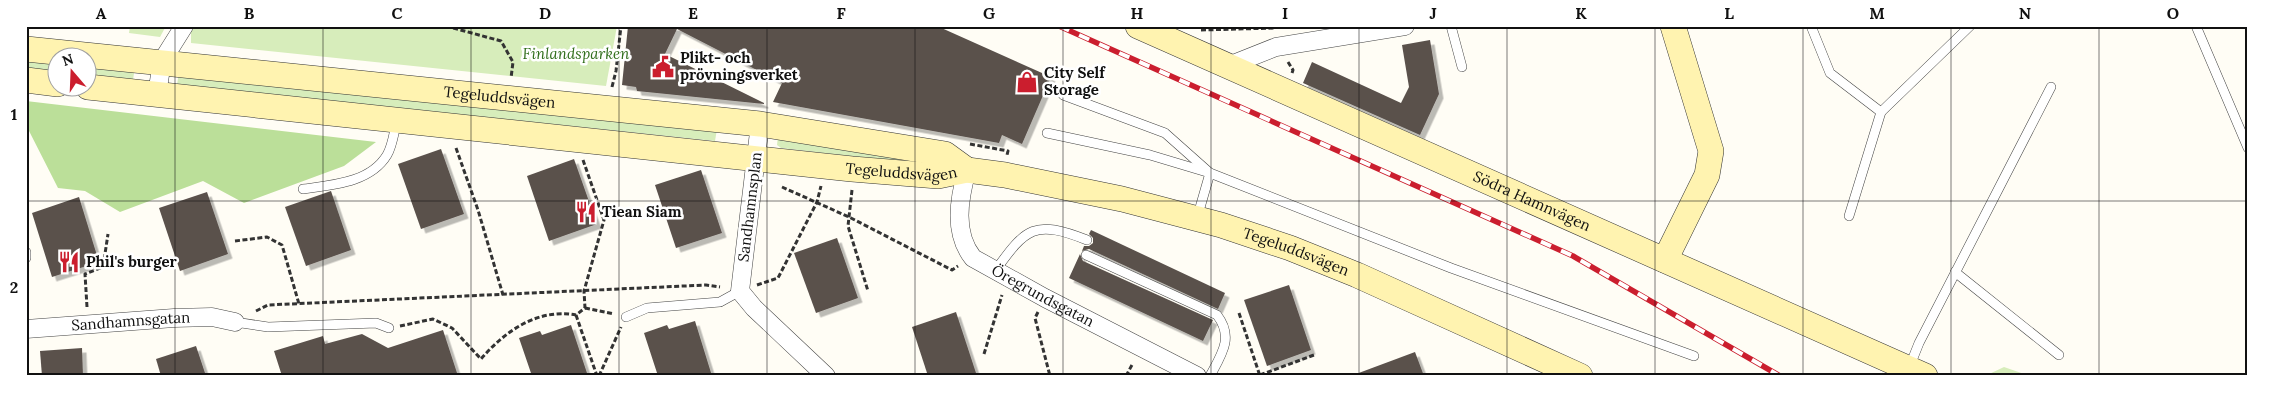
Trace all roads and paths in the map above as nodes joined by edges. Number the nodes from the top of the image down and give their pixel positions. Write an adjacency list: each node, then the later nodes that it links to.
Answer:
1 (184, 26): 14 (street)
2 (446, 26): 18 (path)
3 (621, 26): 22 (path)
4 (1138, 26): 15 (main road, Södra Hamnvägen)
5 (1266, 26): 12 (path)
6 (1405, 26): 15 (street)
7 (1451, 26): 16 (lane)
8 (1673, 26): 50 (main road)
9 (1811, 26): 25 (lane)
10 (1970, 26): 25 (lane)
11 (2196, 26): 30 (lane)
12 (1196, 30)
13 (26, 49): 14 (main road, Tegeluddsvägen)
14 (162, 62): 23 (street); 27 (main road, Tegeluddsvägen)
15 (1228, 66): 50 (main road, Södra Hamnvägen)
16 (1462, 67)
17 (26, 80): 19 (main road)
18 (510, 81)
19 (48, 83)
20 (2051, 87): 52 (lane)
21 (98, 88): 23 (main road, Tegeluddsvägen)
22 (610, 93)
23 (157, 95): 26 (main road, Tegeluddsvägen)
24 (1063, 95): 34 (lane)
25 (1881, 112): 40 (lane)
26 (397, 120): 32 (main road, Tegeluddsvägen); 38 (lane)
27 (760, 124): 32 (street, Sandhamnsplan); 33 (main road, Tegeluddsvägen)
28 (1047, 133): 34 (lane)
29 (455, 146): 56 (path)
30 (2248, 148)
31 (582, 157): 54 (path)
32 (756, 157): 33 (main road, Tegeluddsvägen); 55 (street, Sandhamnsplan)
33 (967, 170): 42 (main road, Tegeluddsvägen); 49 (street)
34 (1210, 173): 42 (lane); 71 (lane)
35 (821, 184): 39 (path)
36 (782, 187): 39 (path)
37 (852, 187): 41 (path)
38 (303, 189)
39 (817, 202): 41 (path); 55 (path)
40 (1848, 216)
41 (849, 217): 49 (path); 53 (path)
42 (1197, 219): 81 (main road, Tegeluddsvägen)
43 (108, 234): 64 (path)
44 (1087, 240): 51 (lane)
45 (235, 241): 59 (path)
46 (26, 252): 48 (lane)
47 (1086, 255): 80 (lane)
48 (26, 258)
49 (973, 258): 51 (street, Öregrundsgatan)
50 (1665, 260): 73 (main road, Södra Hamnvägen)
51 (994, 271): 58 (street, Öregrundsgatan)
52 (1955, 272): 70 (lane); 73 (lane)
53 (868, 290)
54 (584, 291): 55 (path); 56 (path); 61 (path)
55 (740, 291): 62 (lane); 77 (street)
56 (503, 295): 59 (path)
57 (1002, 295): 68 (path)
58 (1046, 298): 78 (path); 79 (street, Öregrundsgatan)
59 (299, 304): 63 (path)
60 (1239, 313): 75 (path)
61 (576, 315): 65 (path); 76 (path)
62 (626, 317)
63 (235, 322): 64 (street, Sandhamnsgatan); 65 (lane)
64 (88, 323): 66 (street, Sandhamnsgatan)
65 (389, 328)
66 (26, 329)
67 (615, 341): 76 (path)
68 (984, 354)
69 (1314, 355): 75 (path)
70 (2059, 355)
71 (1694, 356)
72 (1133, 363): 74 (path)
73 (1917, 372)
74 (1128, 374)
75 (1260, 375)
76 (598, 376)
77 (826, 376)
78 (1050, 376)
79 (1197, 376)
80 (1210, 376)
81 (1580, 376)

